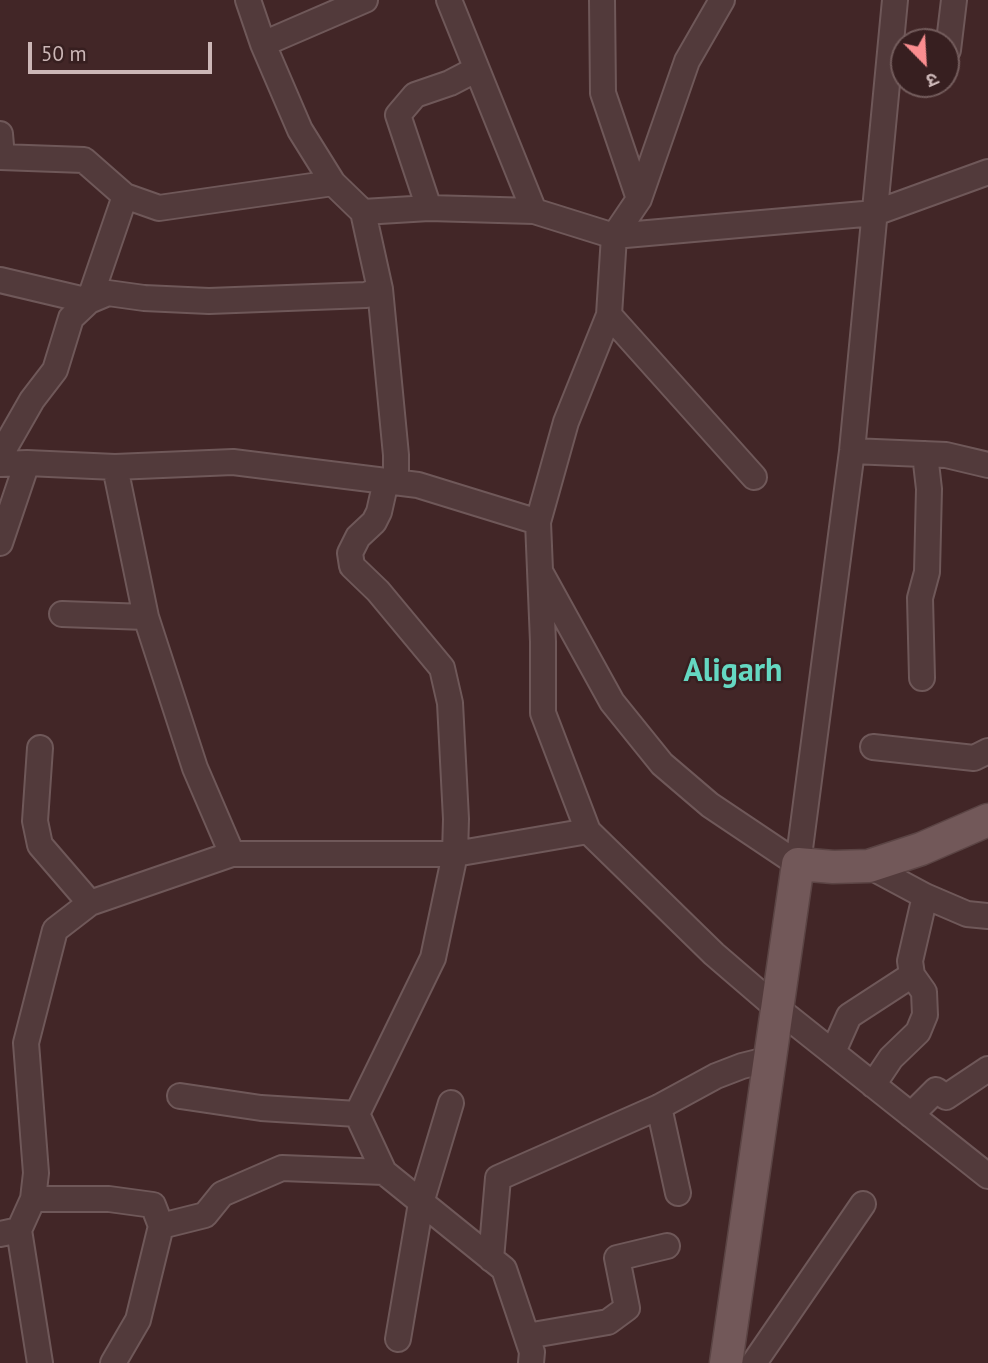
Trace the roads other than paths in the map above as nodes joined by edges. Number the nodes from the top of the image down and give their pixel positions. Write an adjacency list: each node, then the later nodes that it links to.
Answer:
1 (248, 0): 9 (street)
2 (365, 0): 9 (street)
3 (449, 0): 10 (street)
4 (602, 0): 15 (street)
5 (722, 0): 15 (street)
6 (895, 0): 19 (street)
7 (954, 0): 8 (street)
8 (951, 28)
9 (263, 44): 13 (street)
10 (475, 70): 16 (street); 17 (street)
11 (1, 149): 14 (street)
12 (988, 172): 19 (street)
13 (333, 183): 14 (street); 18 (street)
14 (125, 196): 23 (street)
15 (639, 199): 20 (street)
16 (429, 208): 17 (street); 18 (street)
17 (534, 211): 20 (street)
18 (363, 212): 22 (street)
19 (875, 213): 20 (street); 25 (street)
20 (614, 236): 24 (street)
21 (0, 280): 23 (street)
22 (380, 289): 23 (street); 33 (street)
23 (89, 301): 27 (street)
24 (609, 315): 32 (street); 34 (street)
25 (852, 451): 26 (street); 47 (street)
26 (925, 454): 30 (street); 39 (street)
27 (0, 456)
28 (27, 463): 29 (street); 31 (street); 35 (street)
29 (0, 464)
30 (988, 465)
31 (116, 467): 33 (street); 38 (street)
32 (754, 477)
33 (391, 481): 34 (street); 46 (street)
34 (538, 522): 36 (street)
35 (2, 531)
36 (540, 571): 44 (street); 47 (street)
37 (62, 614): 38 (street)
38 (146, 617): 45 (street)
39 (922, 678)
40 (873, 747): 42 (street)
41 (40, 748): 50 (street)
42 (988, 751)
43 (988, 820): 48 (main road)
44 (587, 831): 46 (street); 53 (street)
45 (232, 854): 46 (street); 50 (street)
46 (455, 855): 61 (street)
47 (798, 864): 48 (main road); 53 (main road)
48 (869, 866): 49 (street)
49 (925, 896): 51 (street); 52 (street)
50 (90, 903): 66 (street)
51 (988, 916)
52 (912, 975): 54 (street); 57 (street)
53 (778, 1009): 54 (street); 55 (main road)
54 (833, 1052): 57 (street)
55 (771, 1059): 60 (street); 78 (main road)
56 (988, 1069): 62 (street)
57 (873, 1085): 62 (street)
58 (180, 1096): 61 (street)
59 (451, 1103): 67 (street)
60 (659, 1107): 65 (street); 72 (street)
61 (357, 1114): 63 (street)
62 (911, 1115): 64 (street)
63 (384, 1172): 67 (street); 69 (street)
64 (988, 1176)
65 (678, 1193)
66 (33, 1199): 69 (street); 70 (street)
67 (421, 1203): 72 (street); 74 (street)
68 (863, 1204): 79 (street)
69 (161, 1226): 76 (street)
70 (9, 1232): 75 (street)
71 (667, 1246): 73 (street)
72 (491, 1259): 73 (street)
73 (527, 1336): 77 (street)
74 (398, 1339)
75 (40, 1363)
76 (113, 1363)
77 (531, 1363)
78 (726, 1363)
79 (754, 1363)

